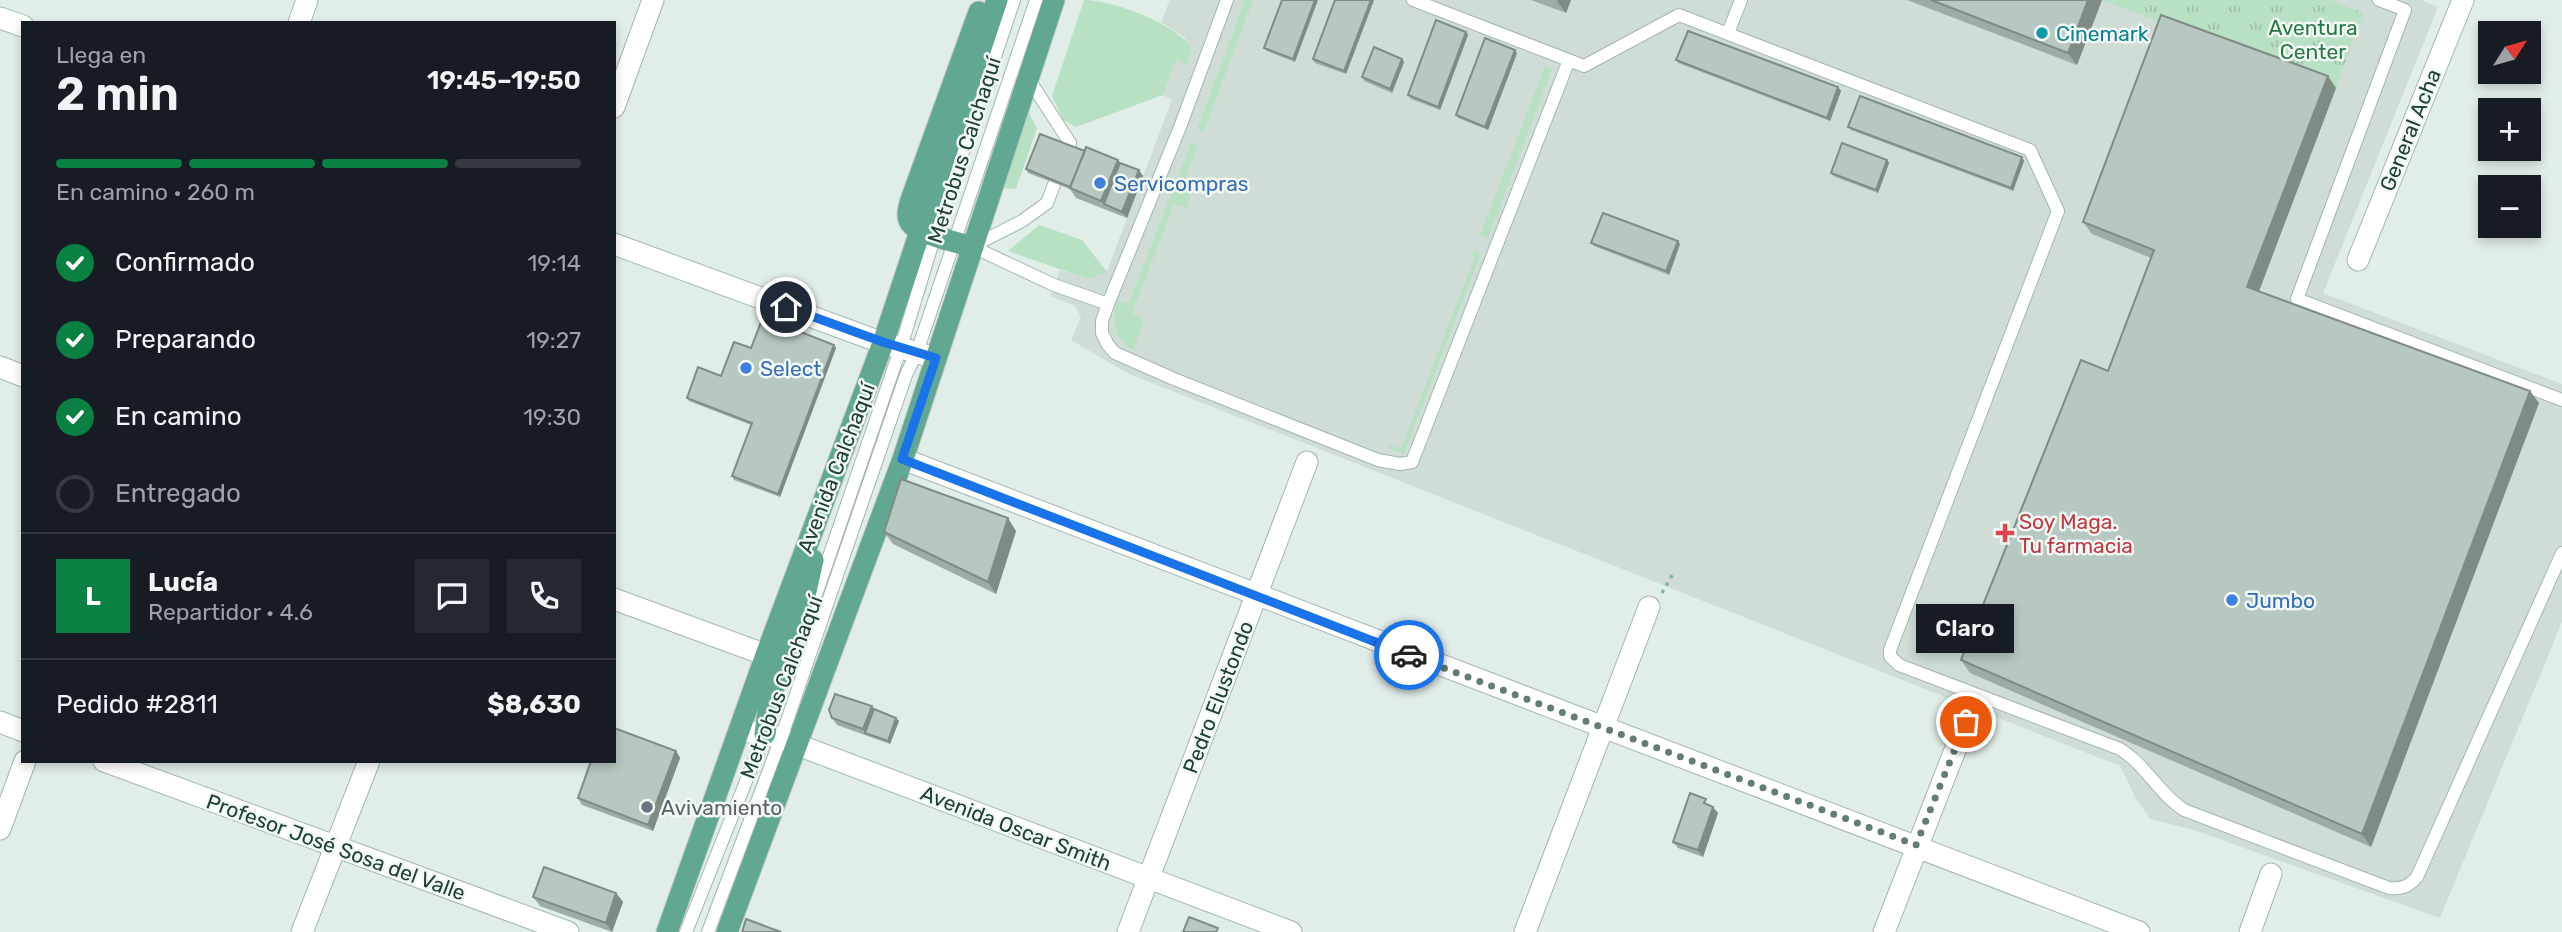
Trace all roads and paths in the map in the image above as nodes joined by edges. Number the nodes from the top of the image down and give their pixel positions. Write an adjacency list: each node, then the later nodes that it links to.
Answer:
1 (307, 0): 14 (street)
2 (653, 0): 19 (street)
3 (983, 0): 20 (main road)
4 (997, 0): 20 (main road, Avenida Calchaquí)
5 (1014, 0): 20 (lane, Metrobus Calchaquí)
6 (1036, 0): 20 (lane, Metrobus Calchaquí)
7 (1054, 0): 18 (main road, Avenida Calchaquí)
8 (1227, 0): 23 (lane)
9 (1413, 0): 17 (lane)
10 (1741, 0): 16 (lane)
11 (2379, 0): 27 (lane)
12 (2463, 0): 22 (street, General Acha)
13 (0, 18): 15 (street)
14 (300, 21)
15 (21, 25)
16 (1728, 33): 17 (lane); 31 (lane)
17 (1569, 60): 23 (lane)
18 (1028, 78): 20 (main road, Avenida Calchaquí); 20 (lane)
19 (616, 102)
20 (945, 238): 23 (lane); 24 (main road, Avenida Calchaquí); 24 (main road, Avenida Calchaquí)
21 (616, 245): 24 (street)
22 (2358, 260)
23 (1108, 304)
24 (909, 350): 28 (main road, Avenida Calchaquí); 30 (main road, Avenida Calchaquí); 41 (lane, Metrobus Calchaquí)
25 (0, 367): 26 (street)
26 (21, 375)
27 (2562, 400)
28 (902, 459): 32 (street); 41 (main road, Avenida Calchaquí)
29 (1307, 461): 32 (street, Pedro Elustondo)
30 (829, 490): 35 (main road, Avenida Calchaquí); 41 (main road)
31 (2562, 553)
32 (1256, 596): 38 (street); 49 (street, Pedro Elustondo)
33 (616, 600): 35 (street)
34 (1649, 607): 38 (street)
35 (766, 655): 40 (main road, Avenida Calchaquí)
36 (0, 722): 39 (street)
37 (1966, 722): 46 (street)
38 (1602, 728): 46 (street); 58 (street)
39 (21, 730)
40 (740, 730): 41 (street, Avenida Oscar Smith); 52 (main road, Avenida Calchaquí)
41 (781, 739): 49 (street, Avenida Oscar Smith); 53 (lane, Metrobus Calchaquí); 54 (lane, Metrobus Calchaquí); 55 (main road, Avenida Calchaquí)
42 (24, 763): 45 (street)
43 (109, 763): 47 (street, Profesor José Sosa del Valle)
44 (368, 763): 47 (street)
45 (0, 829)
46 (1916, 845): 59 (street); 60 (street)
47 (335, 848): 50 (street); 51 (street, Profesor José Sosa del Valle)
48 (2271, 874): 61 (street)
49 (1149, 878): 56 (street, Pedro Elustondo); 57 (street, Avenida Oscar Smith)
50 (302, 932)
51 (568, 932)
52 (667, 932)
53 (686, 932)
54 (708, 932)
55 (727, 932)
56 (1128, 932)
57 (1291, 932)
58 (1525, 932)
59 (1884, 932)
60 (2139, 932)
61 (2250, 932)

